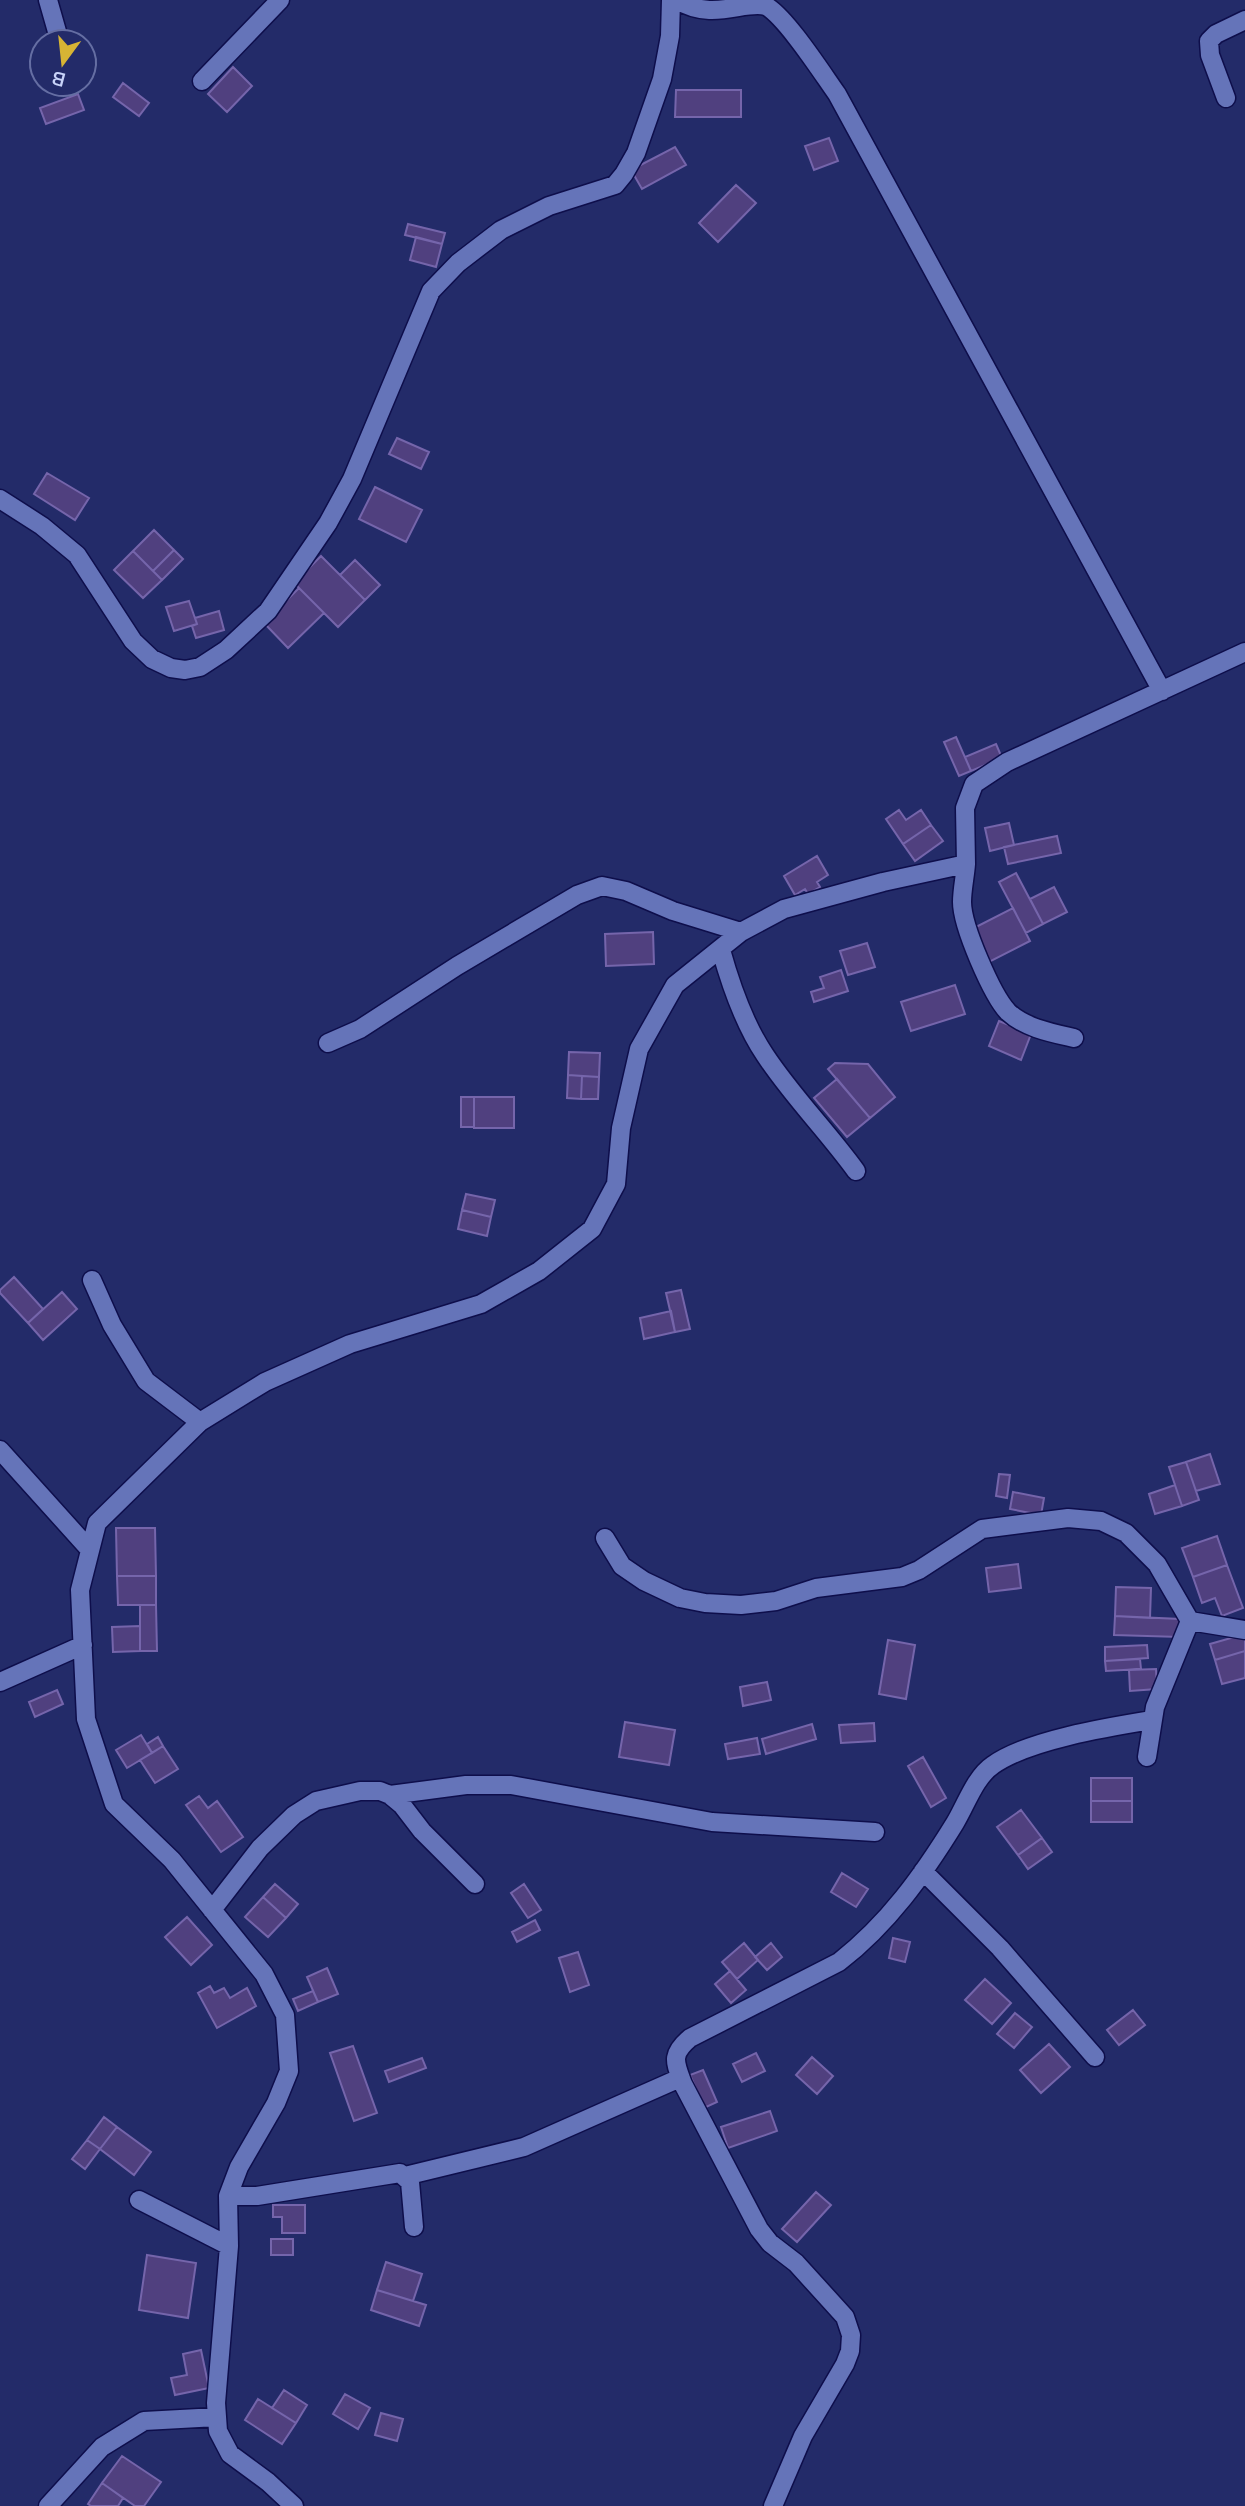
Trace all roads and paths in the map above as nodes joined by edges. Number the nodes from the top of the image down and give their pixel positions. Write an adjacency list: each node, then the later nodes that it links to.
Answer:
1 (48, 0): 6 (street)
2 (280, 0): 7 (street)
3 (671, 0): 9 (street)
4 (677, 0): 11 (street)
5 (1245, 20): 8 (street)
6 (56, 28)
7 (202, 82)
8 (1226, 98)
9 (0, 499)
10 (1245, 652): 11 (street)
11 (1162, 691): 12 (street)
12 (966, 864): 13 (street); 15 (street)
13 (741, 932): 14 (street); 16 (street)
14 (721, 950): 17 (street); 19 (street)
15 (1074, 1038)
16 (328, 1043)
17 (856, 1171)
18 (92, 1280): 19 (street)
19 (200, 1422): 22 (street)
20 (0, 1450): 22 (street)
21 (605, 1538): 23 (street)
22 (90, 1550): 25 (street)
23 (1190, 1621): 24 (street); 27 (street)
24 (1245, 1630)
25 (83, 1645): 26 (street); 33 (street)
26 (0, 1682)
27 (1152, 1720): 28 (street); 31 (street)
28 (1147, 1756)
29 (390, 1795): 30 (street); 32 (street); 33 (street)
30 (875, 1832)
31 (923, 1871): 34 (street); 35 (street)
32 (475, 1884)
33 (212, 1910): 37 (street)
34 (1095, 2057)
35 (680, 2078): 36 (street); 44 (street)
36 (405, 2176): 37 (street); 39 (street)
37 (228, 2196): 40 (street)
38 (139, 2200): 40 (street)
39 (414, 2227)
40 (229, 2246): 41 (street)
41 (217, 2417): 42 (street); 43 (street)
42 (48, 2506)
43 (294, 2506)
44 (773, 2506)

